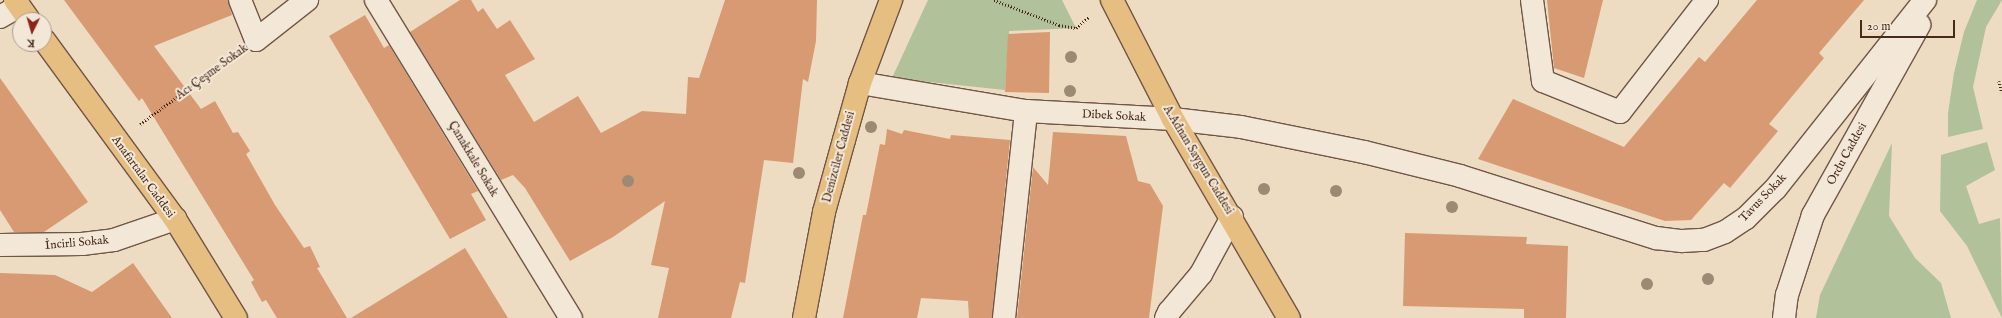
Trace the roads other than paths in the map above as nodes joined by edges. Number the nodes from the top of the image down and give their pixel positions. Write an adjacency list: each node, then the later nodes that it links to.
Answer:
1 (240, 0): 2 (street, Acı Çeşme Sokak)
2 (306, 0)
3 (376, 0): 21 (street, Çanakkale Sokak)
4 (891, 0): 13 (main road, Denizciler Caddesi)
5 (1112, 0): 15 (main road, A.Adnan Saygun Caddesi)
6 (1532, 0): 7 (street)
7 (1707, 0)
8 (1925, 0): 16 (street, Tavus Sokak)
9 (1933, 0): 26 (street, Ordu Caddesi)
10 (21, 9): 11 (street)
11 (0, 18)
12 (52, 51): 18 (main road, Anafartalar Caddesi)
13 (860, 83): 14 (street, Dibek Sokak); 22 (main road, Denizciler Caddesi)
14 (1026, 111): 15 (street, Dibek Sokak); 23 (street)
15 (1172, 119): 16 (street, Dibek Sokak); 17 (main road, A.Adnan Saygun Caddesi)
16 (1460, 176)
17 (1232, 216): 24 (street); 25 (main road, A.Adnan Saygun Caddesi)
18 (174, 219): 19 (street, İncirli Sokak); 20 (main road, Anafartalar Caddesi)
19 (0, 245)
20 (236, 318)
21 (571, 318)
22 (804, 318)
23 (1005, 318)
24 (1166, 318)
25 (1289, 318)
26 (1784, 318)

